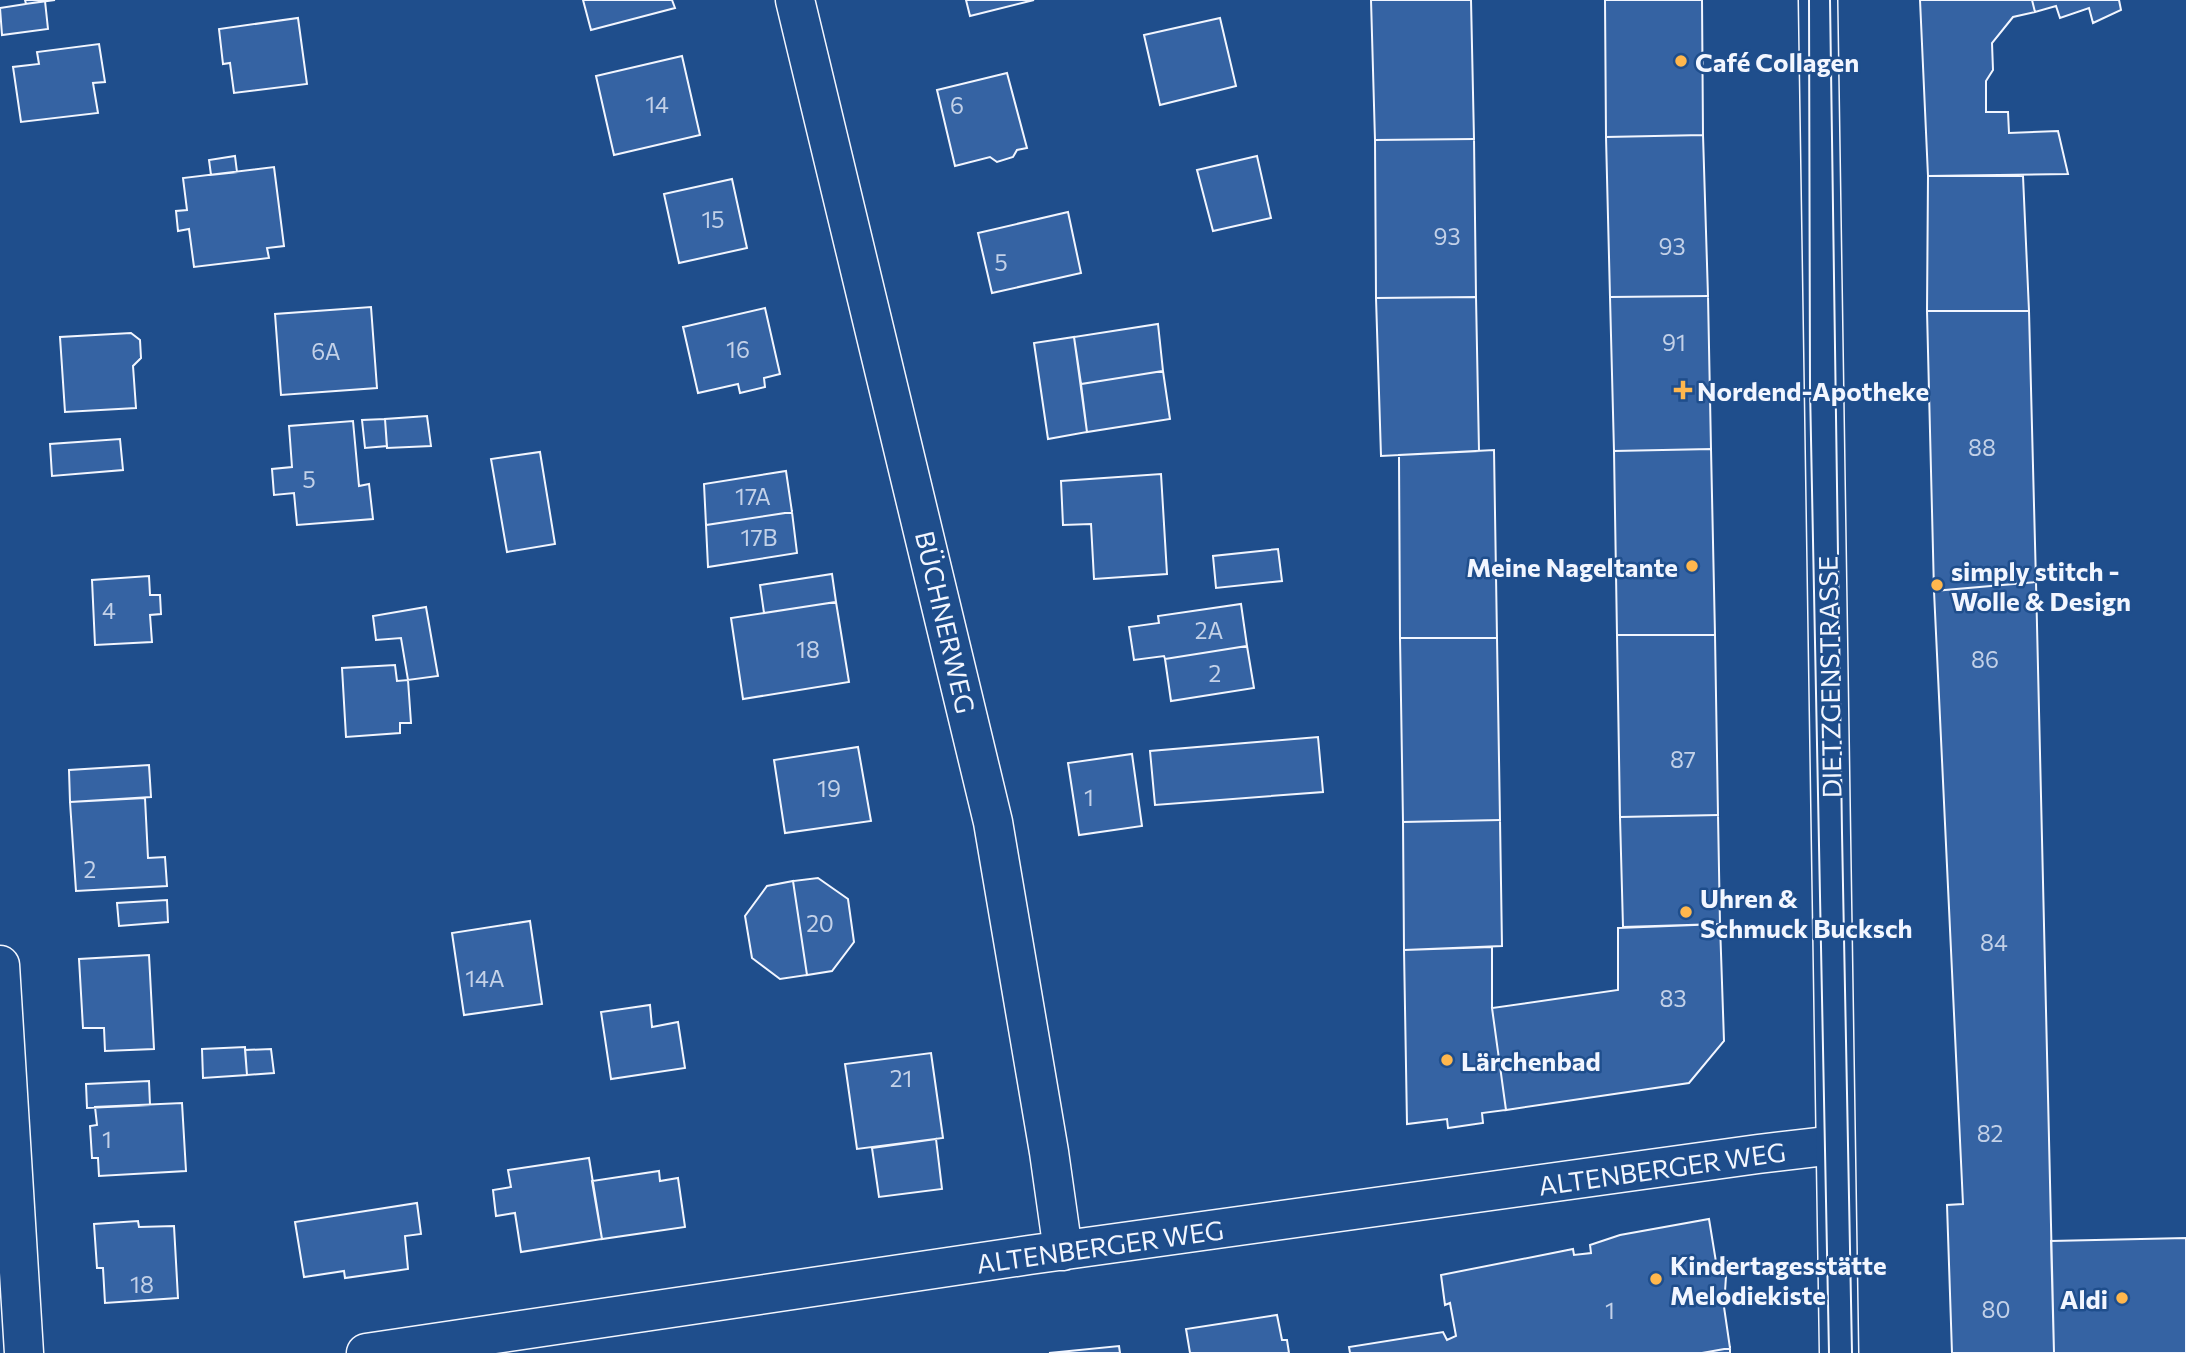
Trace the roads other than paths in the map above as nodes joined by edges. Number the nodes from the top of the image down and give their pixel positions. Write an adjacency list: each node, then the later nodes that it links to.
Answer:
1 (795, 0): 5 (street, BÜCHNERWEG)
2 (1818, 0): 4 (street, DIETZGENSTRASSE)
3 (0, 965): 6 (street)
4 (1835, 1145): 5 (street, ALTENBERGER WEG); 8 (street, DIETZGENSTRASSE)
5 (1063, 1251): 7 (street, ALTENBERGER WEG)
6 (24, 1353)
7 (366, 1353)
8 (1839, 1353)

